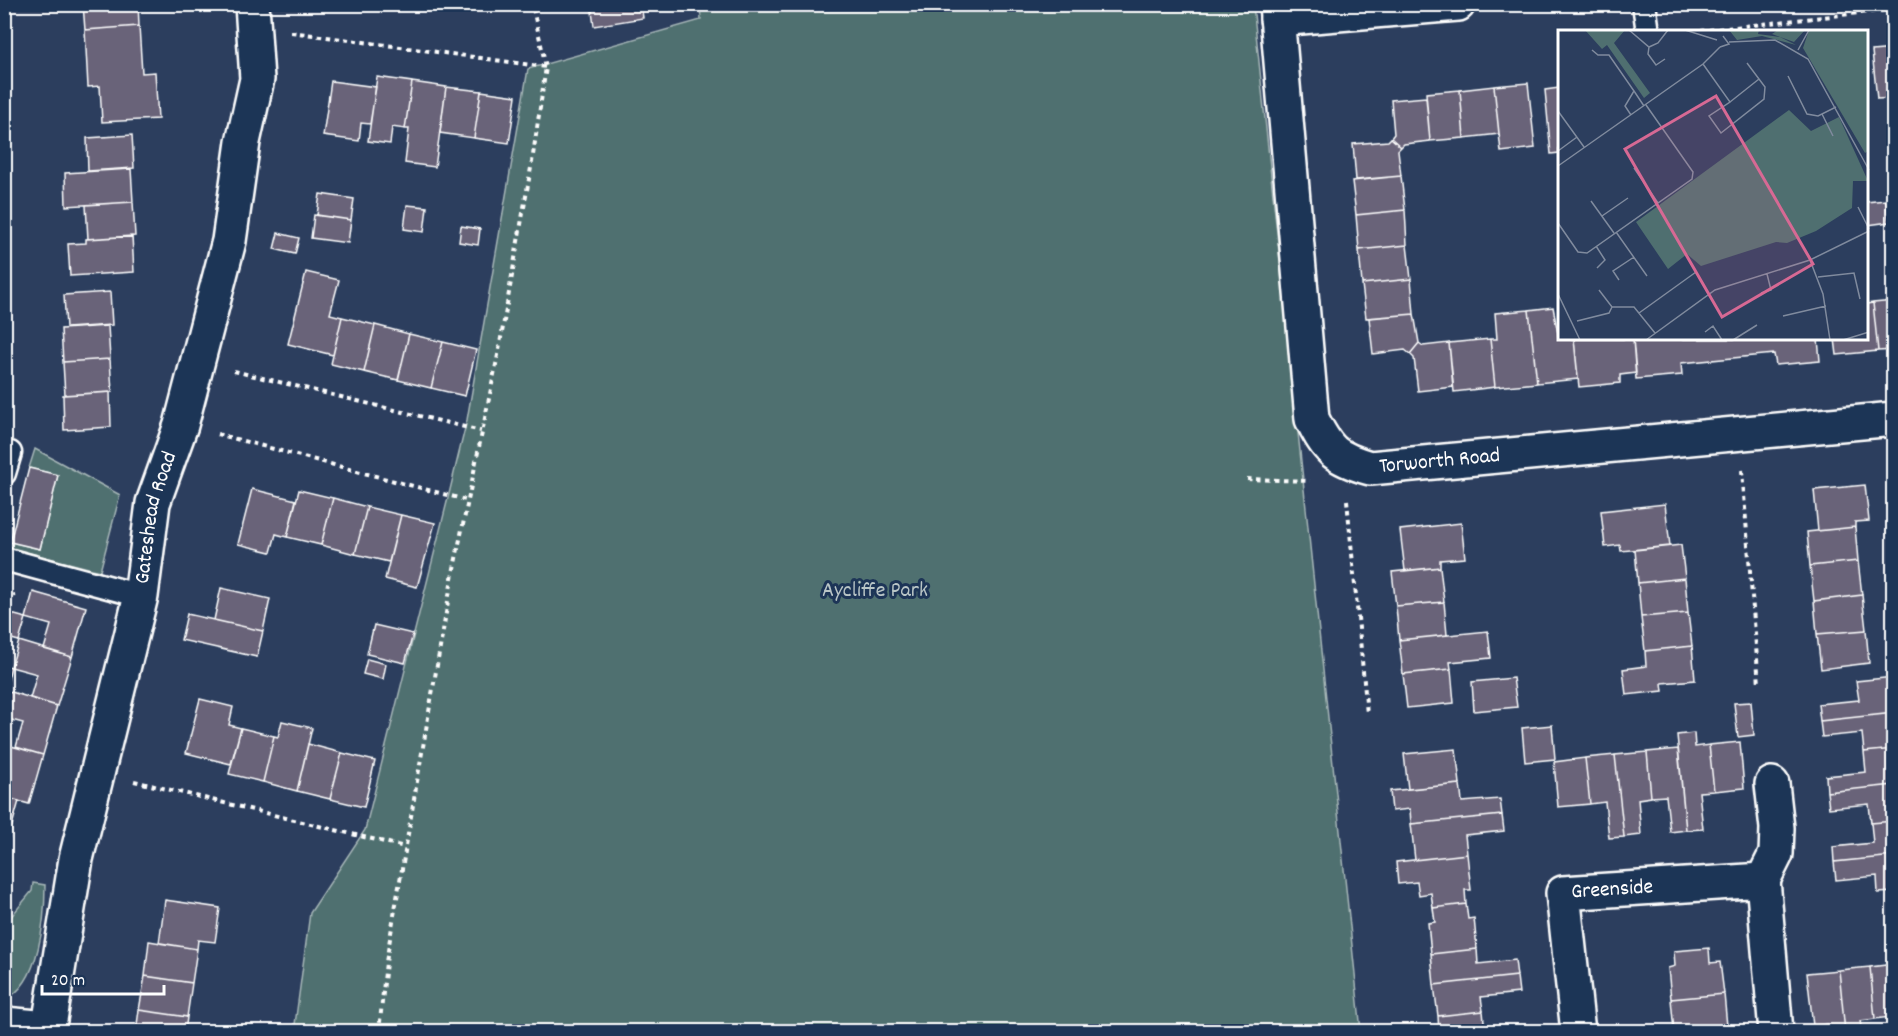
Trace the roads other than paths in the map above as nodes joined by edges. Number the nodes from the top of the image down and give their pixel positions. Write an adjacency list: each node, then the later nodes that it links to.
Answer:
1 (1458, 4): 2 (street)
2 (1276, 12): 4 (street, Torworth Road)
3 (253, 16): 6 (street, Gateshead Road)
4 (1893, 419)
5 (4, 559): 6 (lane)
6 (141, 596): 10 (street, Gateshead Road)
7 (1772, 784): 8 (street)
8 (1763, 880): 11 (street, Greenside); 12 (street)
9 (4, 1024): 10 (street)
10 (48, 1030)
11 (1578, 1032)
12 (1776, 1032)

